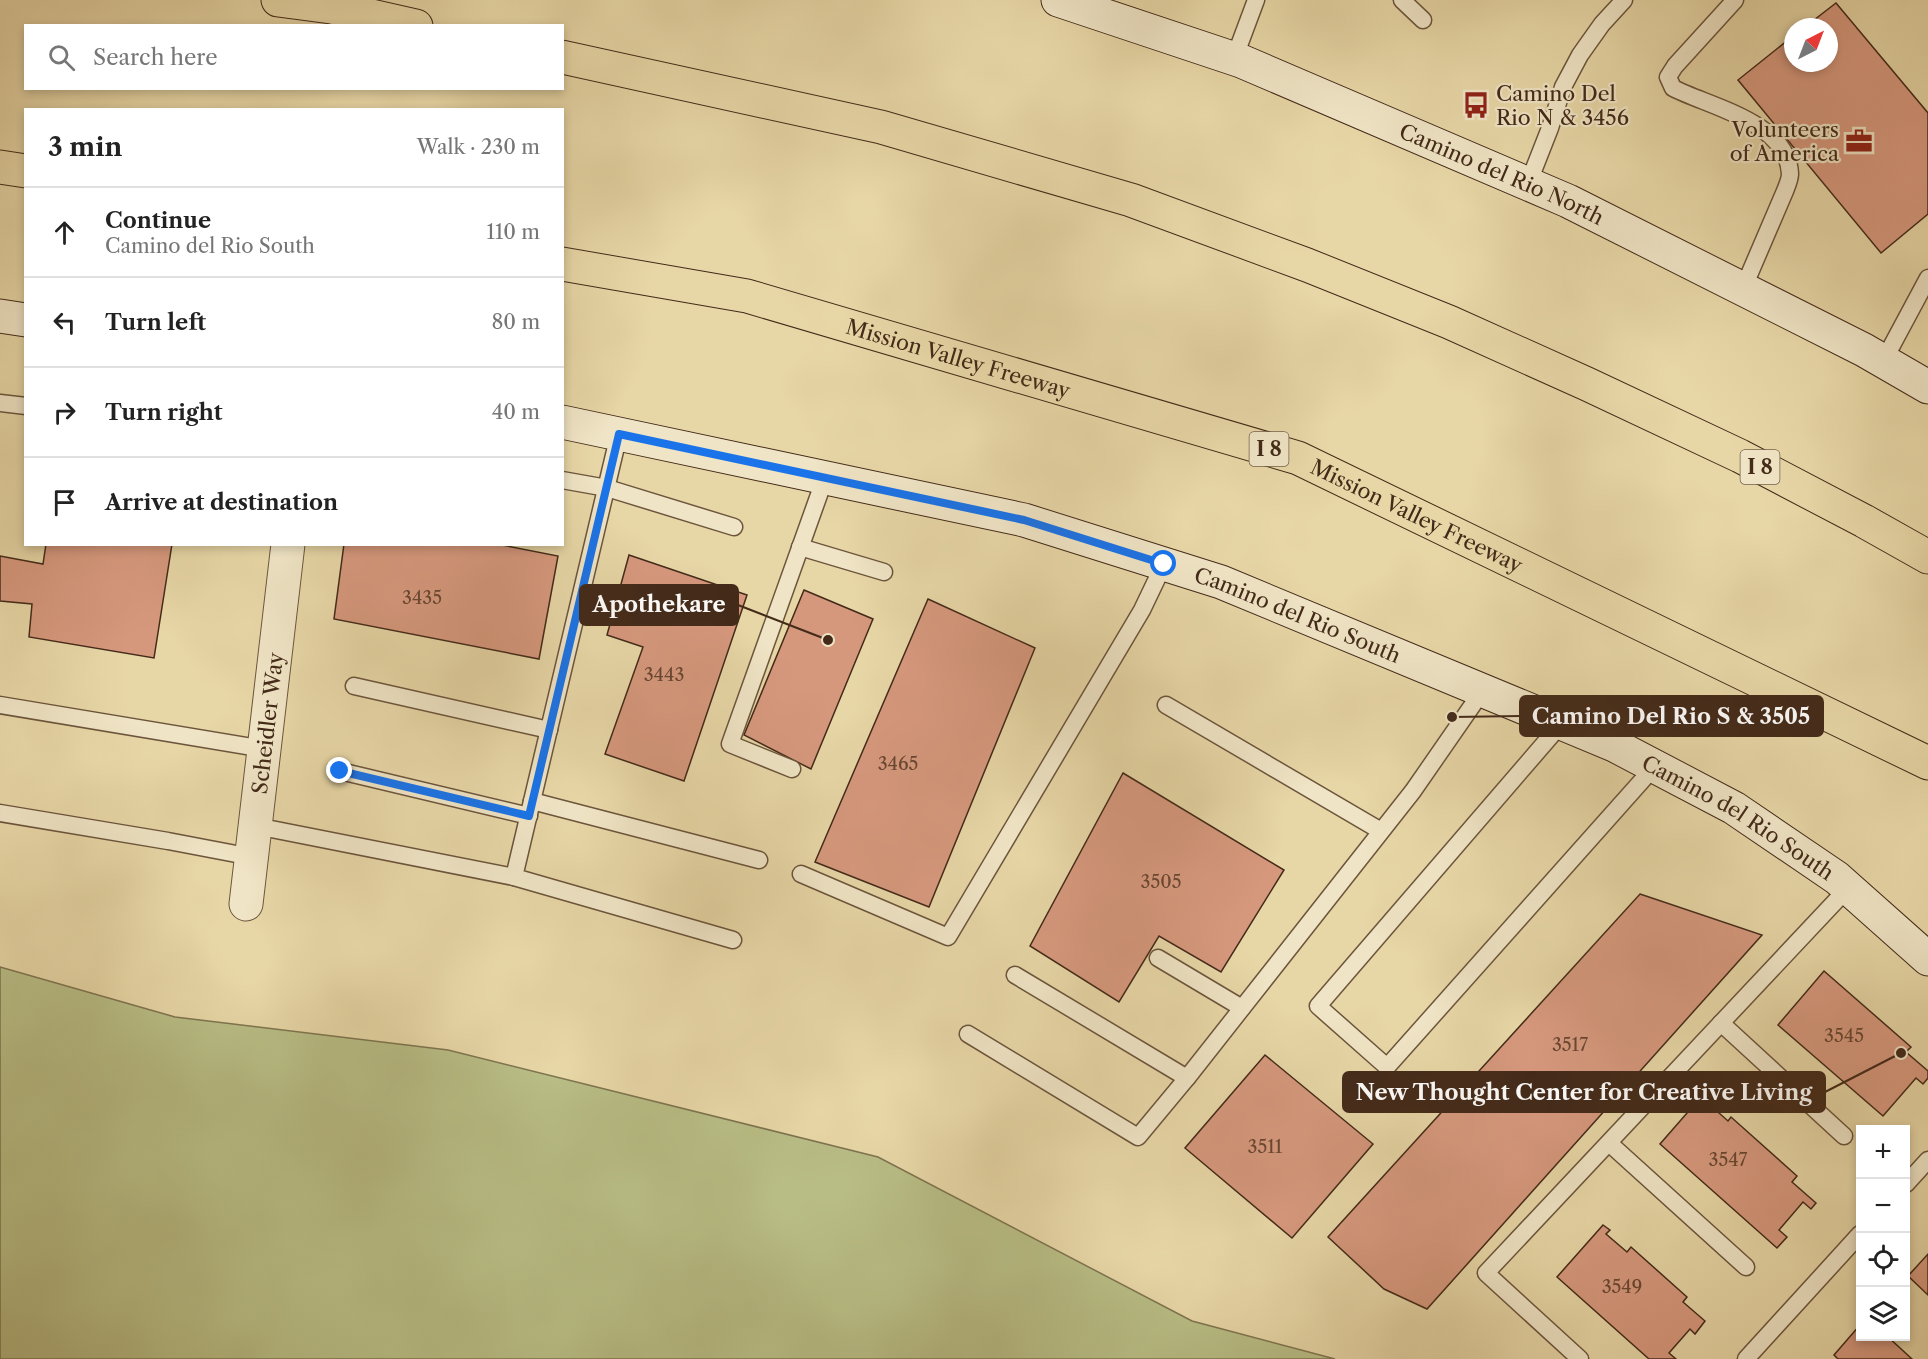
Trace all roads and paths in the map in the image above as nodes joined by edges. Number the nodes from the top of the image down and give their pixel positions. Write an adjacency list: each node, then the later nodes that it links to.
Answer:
1 (278, 0): 8 (highway)
2 (1058, 0): 10 (street, Camino del Rio North)
3 (1256, 0): 10 (lane)
4 (1402, 0): 7 (lane)
5 (1624, 0): 13 (lane)
6 (1735, 0): 16 (lane)
7 (1423, 20)
8 (407, 24)
9 (564, 57): 31 (highway, I 8)
10 (1233, 59): 13 (street, Camino del Rio North)
11 (0, 167): 12 (highway)
12 (24, 171)
13 (1528, 184): 16 (street, Camino del Rio North)
14 (564, 264): 41 (highway, Mission Valley Freeway / I 8)
15 (1928, 278): 19 (lane)
16 (1743, 289): 19 (street, Camino del Rio North)
17 (0, 315): 18 (street)
18 (24, 320)
19 (1883, 362): 20 (street, Camino del Rio North)
20 (1928, 387)
21 (0, 403): 22 (lane)
22 (24, 406)
23 (564, 422): 24 (street, Camino del Rio South)
24 (619, 434): 25 (street, Camino del Rio South); 27 (lane)
25 (825, 478): 30 (lane); 32 (street, Camino del Rio South)
26 (564, 480): 27 (lane)
27 (607, 488): 28 (lane); 39 (lane)
28 (734, 527)
29 (288, 546): 40 (street, Scheidler Way)
30 (800, 547): 33 (lane); 43 (lane)
31 (1928, 557)
32 (1164, 564): 35 (street, Camino del Rio South); 50 (lane)
33 (884, 572)
34 (354, 686): 39 (lane)
35 (1483, 690): 38 (street, Camino del Rio South); 47 (lane)
36 (0, 705): 40 (lane)
37 (1166, 705): 47 (lane)
38 (1562, 723): 42 (street, Camino del Rio South); 42 (lane)
39 (549, 730): 45 (lane)
40 (264, 749): 48 (street, Scheidler Way)
41 (1928, 763)
42 (1655, 766): 52 (street, Camino del Rio South)
43 (792, 769)
44 (340, 771): 45 (lane)
45 (530, 809): 49 (lane); 51 (lane)
46 (0, 813): 48 (lane)
47 (1381, 831): 58 (lane)
48 (254, 842): 51 (lane); 53 (street, Scheidler Way)
49 (759, 861)
50 (801, 874)
51 (514, 877): 54 (lane)
52 (1848, 888): 56 (street, Camino del Rio South); 59 (lane)
53 (246, 904)
54 (733, 940)
55 (1158, 958): 58 (lane)
56 (1928, 959)
57 (1015, 975): 61 (lane)
58 (1242, 1008): 61 (lane)
59 (1721, 1023): 62 (lane); 63 (lane)
60 (969, 1034): 61 (lane)
61 (1187, 1078)
62 (1844, 1136)
63 (1609, 1143): 67 (lane); 68 (lane)
64 (1928, 1160): 65 (lane)
65 (1910, 1179)
66 (1856, 1238): 69 (lane)
67 (1746, 1267)
68 (1580, 1359)
69 (1746, 1359)

